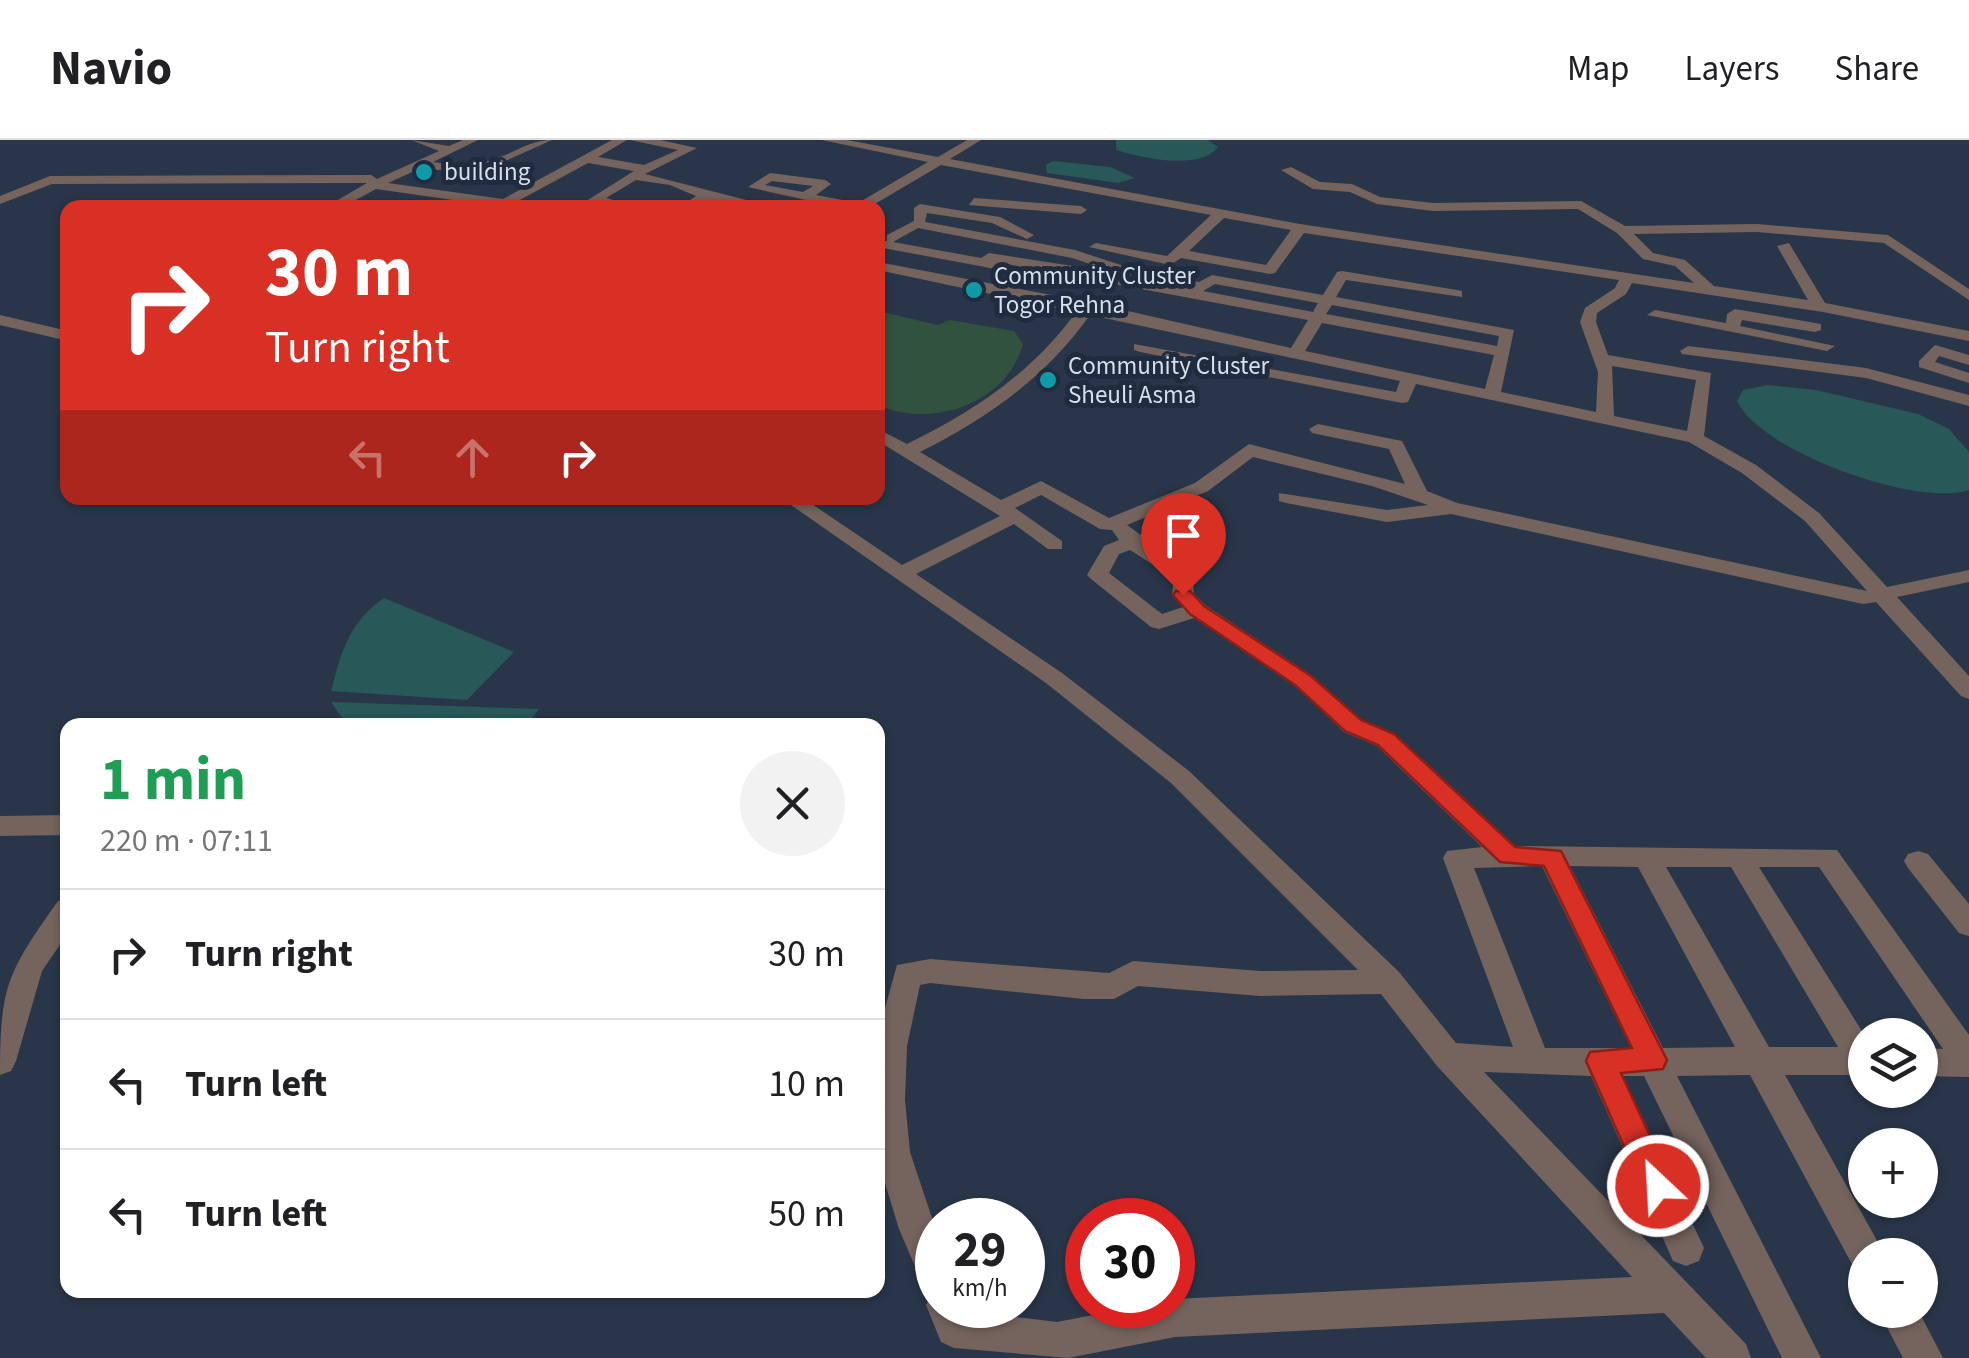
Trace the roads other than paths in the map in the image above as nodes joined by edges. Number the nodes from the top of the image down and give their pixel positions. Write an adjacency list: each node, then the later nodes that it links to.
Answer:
1 (418, 140): 9 (street)
2 (472, 140): 9 (street)
3 (546, 140): 8 (street)
4 (621, 140): 10 (street)
5 (636, 140): 14 (street)
6 (828, 140): 11 (street)
7 (975, 140): 11 (street)
8 (529, 149): 10 (street); 12 (street)
9 (448, 150): 12 (street)
10 (588, 158): 14 (street); 22 (street)
11 (941, 159): 16 (street); 30 (street)
12 (420, 164): 15 (street)
13 (1288, 170): 33 (street)
14 (640, 173): 18 (street); 23 (street)
15 (374, 185): 19 (street); 20 (street); 21 (street)
16 (886, 189): 28 (street); 29 (street)
17 (804, 197): 27 (street)
18 (703, 198): 24 (street); 25 (street); 26 (street)
19 (0, 200)
20 (345, 200)
21 (491, 200)
22 (511, 200)
23 (595, 200)
24 (699, 200)
25 (710, 200)
26 (717, 200)
27 (819, 200)
28 (871, 200)
29 (1081, 210)
30 (1221, 214): 32 (street); 38 (street)
31 (951, 221): 34 (street)
32 (1300, 228): 38 (street); 41 (street)
33 (1622, 230): 45 (street); 48 (street)
34 (1018, 234): 35 (street); 38 (street)
35 (891, 239): 36 (street); 39 (street); 39 (street)
36 (1003, 241): 39 (street); 43 (street)
37 (1784, 246): 50 (street)
38 (1174, 257): 44 (street)
39 (975, 260): 43 (street); 44 (street); 49 (street)
40 (885, 267): 51 (street)
41 (1628, 276): 45 (street); 65 (street)
42 (1270, 278): 47 (street)
43 (1118, 280): 44 (street)
44 (1147, 285): 47 (street); 49 (street); 53 (street)
45 (1710, 289): 50 (street)
46 (1457, 294): 47 (street)
47 (1332, 296): 53 (street); 62 (street)
48 (1969, 296)
49 (1121, 306): 51 (street); 61 (street)
50 (1819, 306): 57 (street)
51 (1088, 307): 76 (street)
52 (1655, 315): 55 (street)
53 (1319, 318): 61 (street); 62 (street)
54 (0, 320): 56 (street)
55 (1730, 331): 64 (street); 64 (street); 66 (street)
56 (60, 334)
57 (1969, 336)
58 (1914, 344): 60 (street)
59 (1140, 347): 68 (street)
60 (1935, 350): 67 (street); 69 (street)
61 (1296, 351): 68 (street)
62 (1503, 352): 70 (street)
63 (1688, 352): 66 (street)
64 (1828, 352): 66 (street); 71 (street)
65 (1602, 358): 72 (street); 75 (street)
66 (1754, 360)
67 (1969, 360)
68 (1411, 376): 70 (street)
69 (1969, 378)
70 (1492, 393): 72 (street)
71 (1969, 401)
72 (1604, 416): 75 (street)
73 (1318, 428): 77 (street)
74 (885, 438): 76 (street)
75 (1695, 438): 87 (street)
76 (908, 450): 81 (street)
77 (1418, 491): 80 (street); 82 (street)
78 (1286, 497): 80 (street)
79 (802, 505): 85 (street)
80 (1451, 508): 87 (street)
81 (1008, 512): 82 (street); 84 (street); 85 (street)
82 (1116, 522): 83 (street)
83 (1132, 542): 88 (street); 88 (street)
84 (1055, 545)
85 (902, 573): 99 (street)
86 (1969, 576): 87 (street)
87 (1882, 595): 89 (street)
88 (1197, 610): 92 (street)
89 (1969, 691)
90 (60, 825): 91 (street)
91 (0, 826)
92 (1509, 856): 95 (street); 107 (street)
93 (1646, 856): 94 (street); 95 (street); 104 (street)
94 (1738, 857): 101 (street); 110 (street)
95 (1552, 858): 103 (street)
96 (1918, 861): 98 (street)
97 (60, 920): 105 (street)
98 (1969, 925)
99 (1388, 981): 100 (street); 102 (street)
100 (887, 1002): 111 (street)
101 (1848, 1036)
102 (1448, 1056): 107 (street); 114 (street)
103 (1652, 1060): 104 (street); 106 (street); 118 (street)
104 (1760, 1060): 108 (street); 112 (street)
105 (0, 1061)
106 (1600, 1061): 107 (street); 113 (street)
107 (1535, 1062)
108 (1848, 1062)
109 (1938, 1062): 110 (street)
110 (1969, 1062)
111 (915, 1222)
112 (1858, 1238)
113 (1686, 1248)
114 (1672, 1294): 115 (street); 117 (street)
115 (954, 1328)
116 (1908, 1328): 119 (street)
117 (1732, 1358)
118 (1802, 1358)
119 (1924, 1358)

